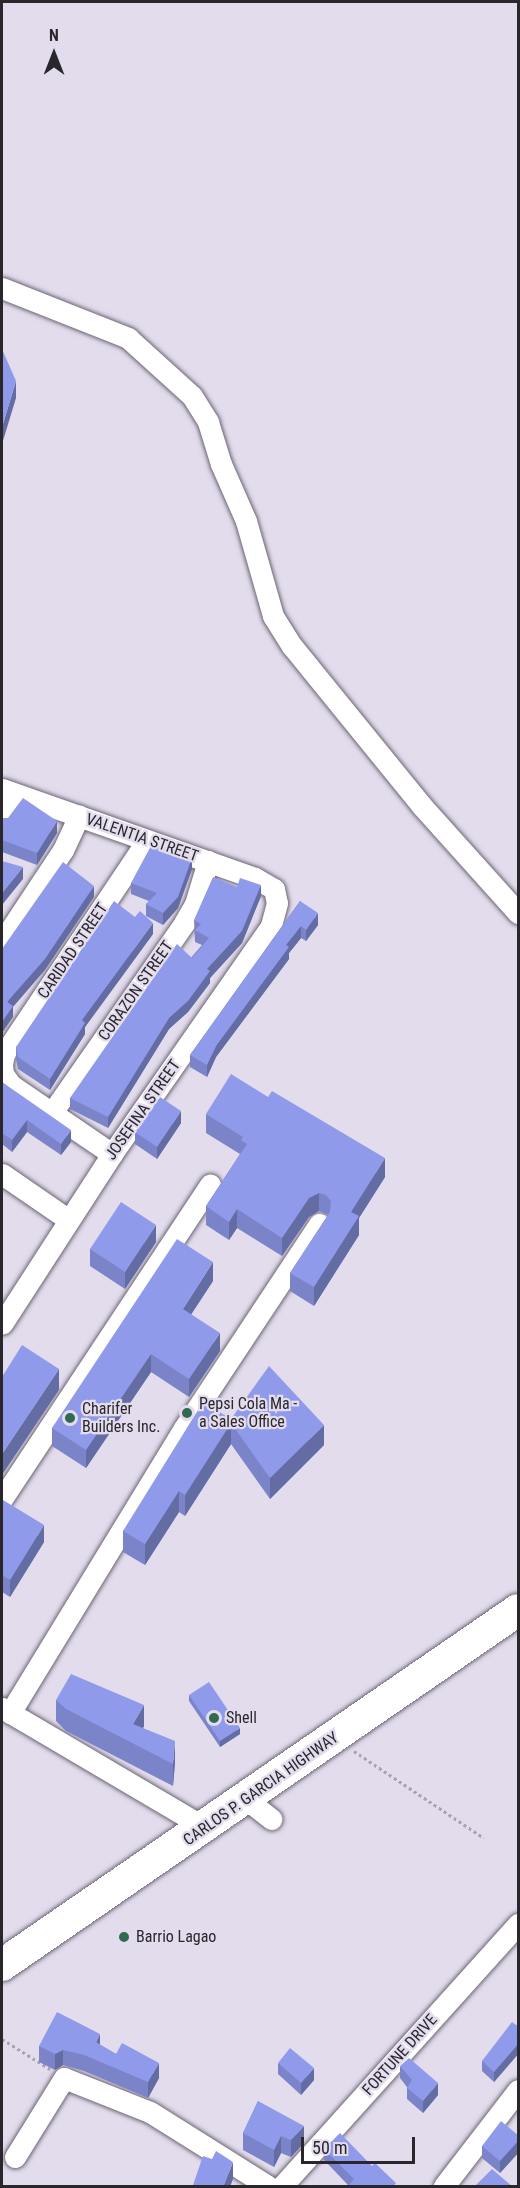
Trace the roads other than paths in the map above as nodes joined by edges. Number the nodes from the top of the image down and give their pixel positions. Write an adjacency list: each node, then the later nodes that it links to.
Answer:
1 (2, 288): 8 (street)
2 (10, 792): 3 (street, VALENTIA STREET); 4 (street)
3 (79, 816): 5 (street, VALENTIA STREET); 9 (street)
4 (2, 819)
5 (147, 840): 6 (street, VALENTIA STREET); 10 (street, CARIDAD STREET)
6 (208, 861): 7 (street, VALENTIA STREET); 11 (street, CORAZON STREET)
7 (276, 895): 12 (street, JOSEFINA STREET)
8 (519, 913)
9 (2, 942)
10 (2, 1064): 11 (street)
11 (51, 1114): 12 (street)
12 (112, 1154): 15 (street, JOSEFINA STREET)
13 (2, 1174): 15 (street)
14 (210, 1185): 18 (street)
15 (69, 1220): 17 (street, JOSEFINA STREET)
16 (319, 1224): 20 (street)
17 (4, 1314)
18 (2, 1499)
19 (519, 1610): 21 (highway, CARLOS P. GARCIA HIGHWAY)
20 (6, 1711): 23 (street)
21 (247, 1800): 22 (street); 23 (highway, CARLOS P. GARCIA HIGHWAY)
22 (272, 1819)
23 (206, 1828): 25 (highway, CARLOS P. GARCIA HIGHWAY)
24 (519, 1924): 29 (street, FORTUNE DRIVE)
25 (2, 1965)
26 (519, 2090): 30 (street)
27 (15, 2157): 28 (street)
28 (268, 2187)
29 (282, 2187)
30 (444, 2187)

